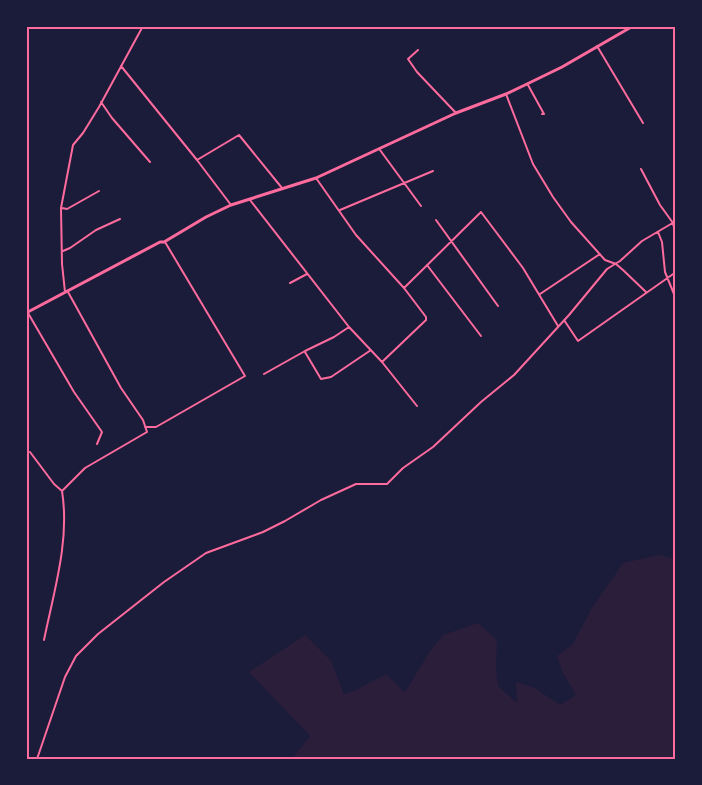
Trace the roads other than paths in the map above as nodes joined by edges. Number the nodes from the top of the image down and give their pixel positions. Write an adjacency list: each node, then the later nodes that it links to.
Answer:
1 (143, 26): 5 (street)
2 (633, 26): 3 (main road)
3 (597, 46): 6 (main road); 11 (street)
4 (418, 50): 9 (street)
5 (121, 66): 8 (street); 13 (street)
6 (527, 84): 7 (main road); 10 (street)
7 (506, 94): 9 (main road); 34 (street)
8 (101, 102): 14 (street); 24 (street)
9 (456, 112): 12 (main road)
10 (542, 114)
11 (643, 123)
12 (379, 148): 17 (main road); 18 (street)
13 (197, 160): 19 (street); 22 (street)
14 (150, 162)
15 (641, 169): 28 (street)
16 (433, 170): 18 (street)
17 (316, 178): 19 (main road); 25 (street)
18 (404, 183): 23 (street); 25 (street)
19 (284, 190): 21 (main road)
20 (99, 191): 24 (street)
21 (250, 200): 22 (main road); 38 (street)
22 (231, 205): 31 (main road)
23 (421, 206)
24 (61, 208): 33 (street)
25 (340, 210): 41 (street)
26 (120, 219): 33 (street)
27 (436, 220): 32 (street)
28 (674, 222): 29 (street); 30 (street)
29 (658, 232): 35 (street); 39 (street)
30 (676, 236)
31 (164, 242): 42 (main road); 57 (street)
32 (451, 242): 36 (street); 44 (street); 46 (street)
33 (62, 251): 42 (street)
34 (600, 254): 35 (street); 44 (street)
35 (616, 264): 43 (street); 48 (street)
36 (427, 265): 41 (street); 51 (street)
37 (676, 272): 39 (street)
38 (307, 274): 40 (street); 50 (street)
39 (667, 278): 43 (street); 45 (street)
40 (290, 283)
41 (404, 288): 54 (street)
42 (66, 292): 47 (main road); 57 (street)
43 (646, 292): 48 (street)
44 (540, 294): 49 (street)
45 (676, 298)
46 (498, 306)
47 (27, 313): 58 (street)
48 (564, 320): 49 (street)
49 (558, 326): 62 (street)
50 (349, 327): 52 (street); 53 (street)
51 (481, 336)
52 (371, 350): 53 (street); 54 (street)
53 (305, 351): 55 (street)
54 (382, 362): 56 (street)
55 (264, 374)
56 (417, 406)
57 (145, 427): 60 (street)
58 (97, 444)
59 (30, 452): 60 (street)
60 (62, 491): 61 (street)
61 (44, 640)
62 (37, 759)

